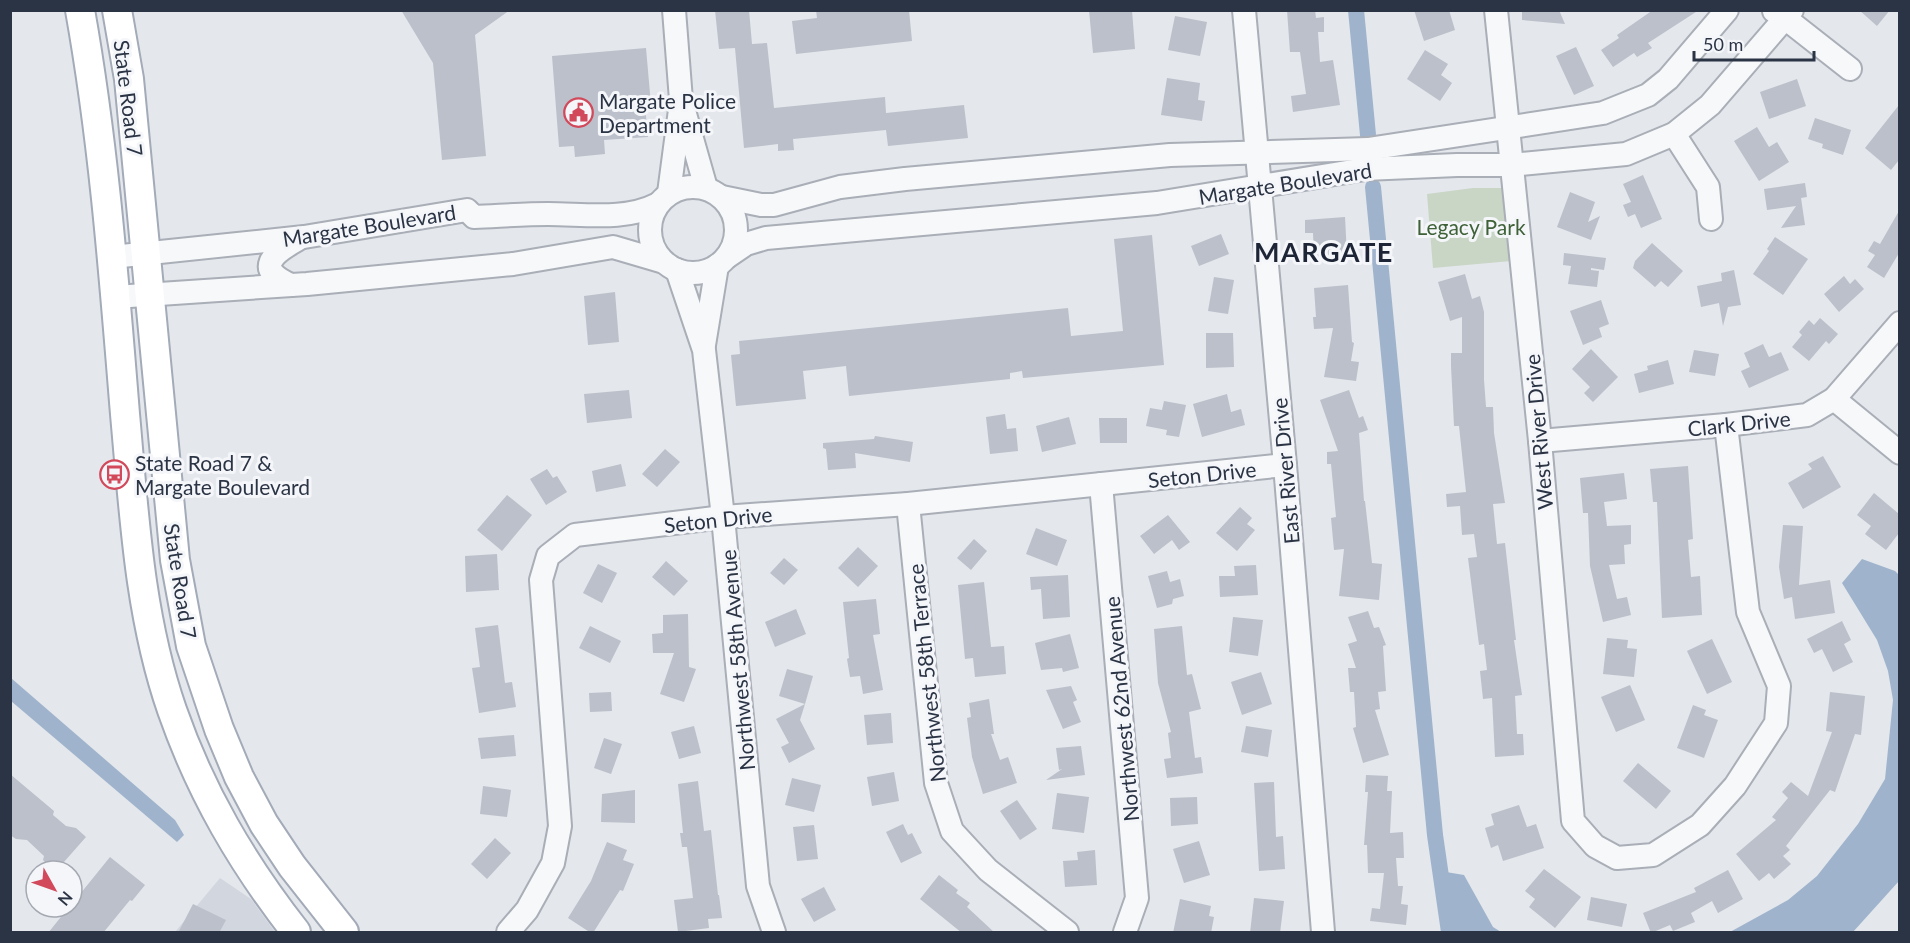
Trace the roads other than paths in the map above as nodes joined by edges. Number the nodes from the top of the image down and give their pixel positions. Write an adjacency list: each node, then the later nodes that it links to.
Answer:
1 (80, 10): 20 (main road, State Road 7)
2 (117, 10): 19 (main road, State Road 7)
3 (674, 10): 9 (street)
4 (1244, 10): 12 (street, East River Drive)
5 (1496, 10): 10 (street, West River Drive)
6 (1727, 10): 10 (street, Margate Boulevard)
7 (1783, 13): 8 (street); 11 (street, Margate Boulevard)
8 (1850, 69)
9 (681, 100): 15 (street); 16 (street)
10 (1507, 128): 12 (street, Margate Boulevard); 13 (street, West River Drive)
11 (1674, 134): 13 (street, Margate Boulevard); 17 (street)
12 (1257, 153): 14 (street, East River Drive); 15 (street, Margate Boulevard)
13 (1511, 165): 14 (street, Margate Boulevard); 30 (street, West River Drive)
14 (1259, 187): 21 (street, Margate Boulevard); 32 (street, East River Drive)
15 (714, 192): 16 (street); 21 (street)
16 (664, 198): 18 (street, Margate Boulevard); 22 (street)
17 (1711, 219)
18 (304, 237): 19 (street, Margate Boulevard); 23 (street)
19 (147, 252): 20 (street, Margate Boulevard); 24 (main road, State Road 7)
20 (112, 257): 25 (main road, State Road 7)
21 (722, 262): 22 (street); 27 (street, Northwest 58th Avenue)
22 (670, 266): 23 (street); 27 (street, Northwest 58th Avenue)
23 (291, 285): 24 (street)
24 (151, 294): 25 (street); 37 (main road, State Road 7)
25 (115, 297): 36 (main road, State Road 7)
26 (1899, 323): 28 (street, Clark Drive)
27 (704, 350): 35 (street, Northwest 58th Avenue)
28 (1834, 399): 29 (street, Clark Drive); 31 (street)
29 (1726, 424): 30 (street, Clark Drive); 30 (street, West River Drive)
30 (1540, 441)
31 (1899, 453)
32 (1285, 465): 33 (street, Seton Drive); 44 (street, East River Drive)
33 (1101, 484): 34 (street, Seton Drive); 43 (street, Northwest 62nd Avenue)
34 (908, 504): 35 (street, Seton Drive); 42 (street, Northwest 58th Terrace)
35 (723, 517): 40 (street, Seton Drive); 41 (street, Northwest 58th Avenue)
36 (149, 627): 37 (main road); 38 (main road, State Road 7)
37 (201, 677): 39 (main road, State Road 7)
38 (296, 933)
39 (344, 933)
40 (508, 933)
41 (774, 933)
42 (1066, 933)
43 (1125, 933)
44 (1323, 933)

